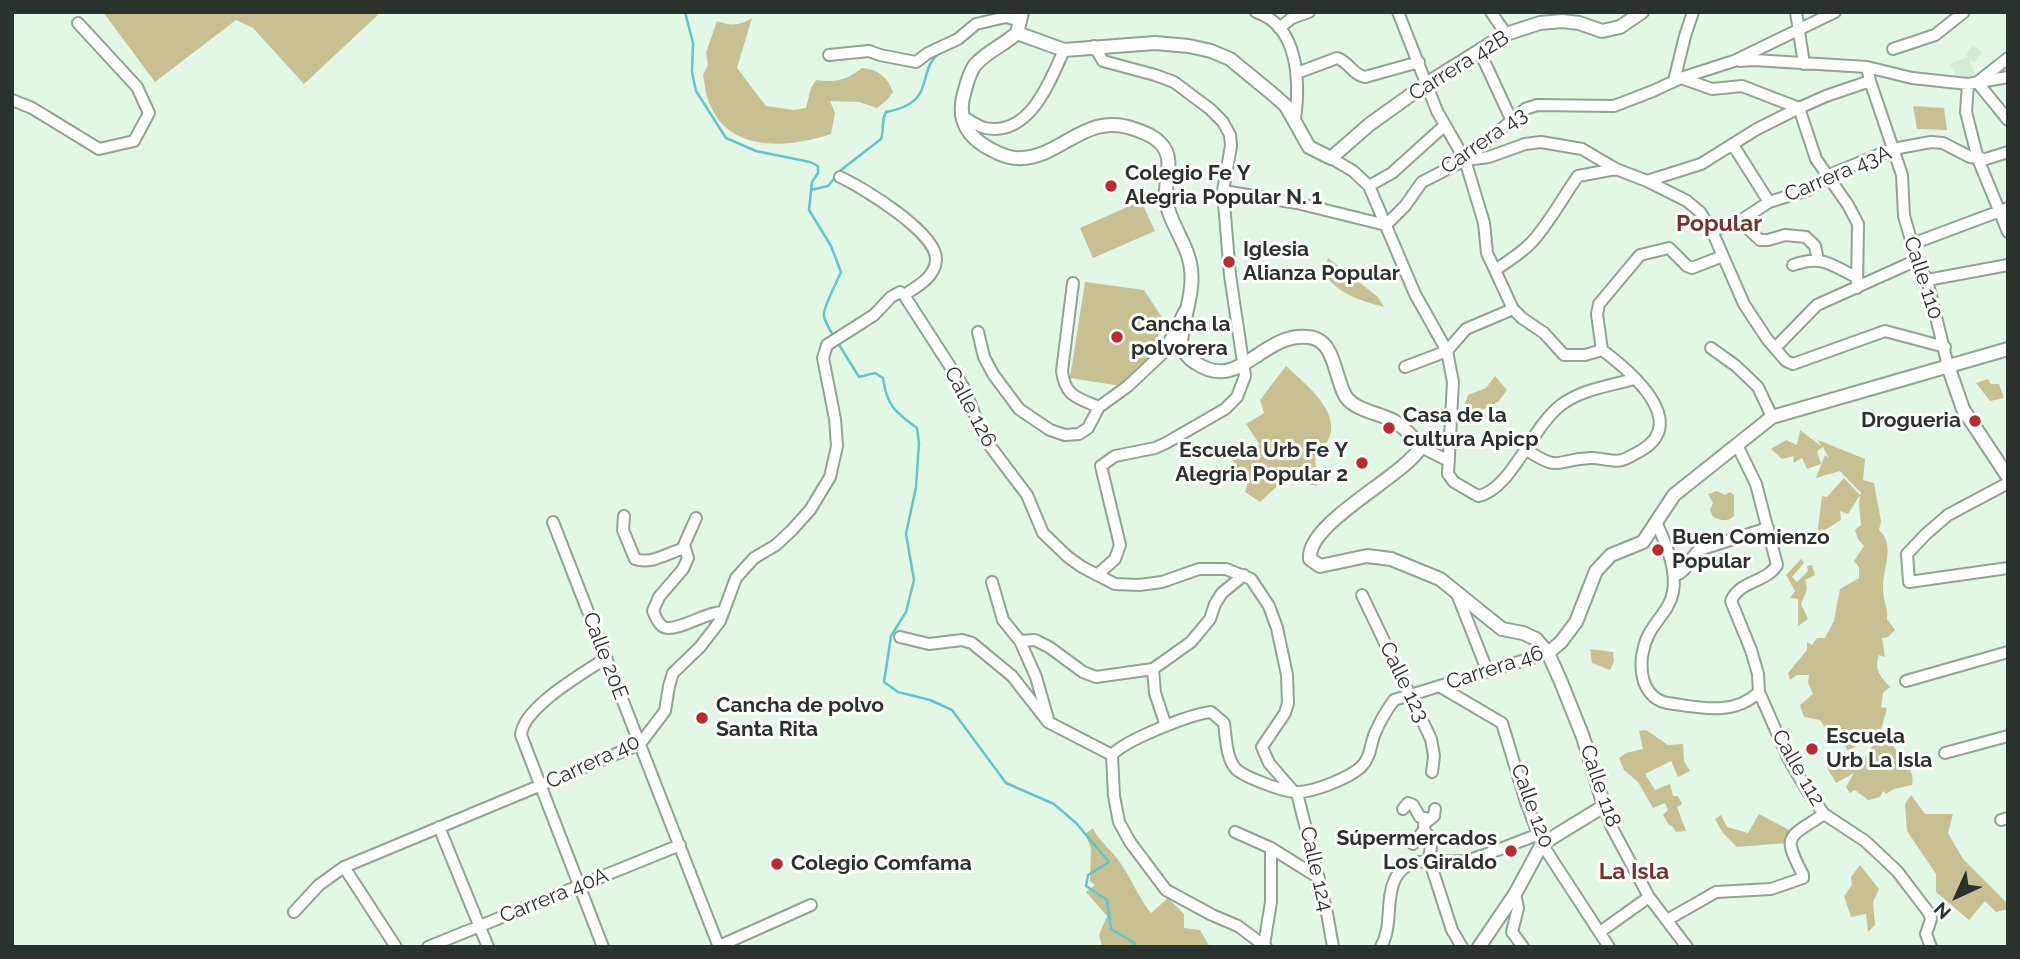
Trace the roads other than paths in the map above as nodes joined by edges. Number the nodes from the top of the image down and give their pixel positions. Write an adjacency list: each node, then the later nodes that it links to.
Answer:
1 (1255, 12): 13 (street)
2 (1309, 12): 13 (street)
3 (1398, 12): 23 (street)
4 (1491, 12): 15 (street)
5 (1642, 12): 10 (street, Carrera 42B)
6 (1693, 12): 28 (street)
7 (1796, 12): 14 (street)
8 (1835, 12): 14 (street, Carrera 43)
9 (1964, 12): 17 (street)
10 (1578, 18): 15 (street, Carrera 42B)
11 (1020, 22): 18 (street); 20 (street); 34 (street)
12 (78, 23): 32 (street)
13 (1279, 28): 26 (street)
14 (1799, 29): 22 (street, Carrera 43); 24 (street)
15 (1506, 34): 19 (street, Carrera 42B)
16 (1094, 46): 18 (street); 36 (street); 50 (street)
17 (1893, 49)
18 (1064, 50): 34 (street)
19 (1479, 50): 30 (street, Carrera 42B); 35 (street)
20 (829, 55)
21 (2008, 58): 31 (street)
22 (1734, 61): 24 (street); 28 (street, Carrera 43)
23 (1419, 62): 26 (street); 30 (street)
24 (1804, 64): 25 (street)
25 (1867, 67): 29 (street, Calle 110); 31 (street)
26 (1297, 73): 36 (street)
27 (2008, 77): 31 (street)
28 (1677, 80): 33 (street); 35 (street, Carrera 43)
29 (1870, 81): 33 (street); 40 (street, Calle 110)
30 (1426, 83): 38 (street); 42 (street, Carrera 42B)
31 (1972, 83): 37 (street); 43 (street)
32 (12, 100)
33 (1799, 108): 39 (street); 46 (street)
34 (961, 115): 68 (street)
35 (1511, 118): 44 (street, Carrera 43)
36 (1294, 119): 42 (street)
37 (2008, 120)
38 (1444, 125): 44 (street); 49 (street)
39 (1733, 145): 48 (street); 51 (street)
40 (1893, 149): 43 (street, Carrera 43A); 46 (street, Carrera 43A); 57 (street, Calle 110)
41 (2008, 152): 43 (street)
42 (1331, 158): 49 (street)
43 (1978, 159): 52 (street)
44 (1465, 160): 45 (street); 54 (street, Carrera 43); 63 (street)
45 (1616, 169): 48 (street); 63 (street)
46 (1827, 176): 51 (street, Carrera 43A); 65 (street)
47 (840, 177): 67 (street)
48 (1647, 181): 55 (street)
49 (1369, 186): 54 (street)
50 (1223, 191): 54 (street); 77 (street)
51 (1769, 202): 53 (street, Carrera 43A)
52 (2003, 210): 56 (street); 57 (street)
53 (1740, 221): 55 (street, Carrera 43A); 59 (street)
54 (1386, 225): 76 (street)
55 (1712, 231): 58 (street)
56 (2008, 232)
57 (1912, 244): 60 (street, Calle 110)
58 (1723, 256): 73 (street); 75 (street)
59 (1818, 260): 61 (street); 65 (street)
60 (1917, 260): 64 (street, Calle 110); 65 (street)
61 (1793, 265)
62 (2008, 265): 64 (street)
63 (1495, 270): 69 (street)
64 (1927, 280): 71 (street, Calle 110)
65 (1856, 282): 73 (street)
66 (1073, 283): 81 (street)
67 (904, 295): 95 (street, Calle 126); 101 (street, Carrera 40)
68 (1188, 303): 77 (street); 81 (street)
69 (1513, 309): 75 (street); 76 (street)
70 (978, 332): 81 (street)
71 (1945, 347): 73 (street); 78 (street, Calle 110)
72 (1711, 348): 82 (street)
73 (1776, 348)
74 (2008, 349): 78 (street, Carrera 46)
75 (1602, 350): 80 (street)
76 (1447, 351): 79 (street); 86 (street)
77 (1244, 366): 84 (street); 95 (street)
78 (1948, 366): 82 (street, Carrera 46); 87 (street, Calle 110)
79 (1405, 367)
80 (1633, 379): 85 (street); 85 (street)
81 (1099, 407)
82 (1772, 417): 83 (street, Carrera 46)
83 (1737, 445): 91 (street, Carrera 46); 92 (street)
84 (1421, 447): 86 (street); 99 (street)
85 (1525, 449): 86 (street)
86 (1449, 461)
87 (2007, 474): 94 (street)
88 (624, 516): 93 (street)
89 (696, 518): 93 (street)
90 (553, 522): 106 (street, Calle 20E)
91 (1657, 524): 97 (street); 105 (street, Carrera 46)
92 (1768, 528): 97 (street); 111 (street, Calle 112)
93 (685, 548): 101 (street)
94 (2008, 568)
95 (1097, 575): 96 (street)
96 (1244, 575): 107 (street); 121 (street, Calle 124)
97 (1674, 576): 111 (street)
98 (992, 583): 103 (street)
99 (1457, 594): 105 (street); 108 (street)
100 (1362, 595): 112 (street, Calle 123)
101 (723, 612): 116 (street, Carrera 40)
102 (900, 637): 113 (street)
103 (1020, 641): 107 (street); 113 (street)
104 (2008, 652): 109 (street)
105 (1548, 653): 108 (street, Carrera 46); 122 (street, Calle 118)
106 (606, 658): 116 (street, Calle 20E); 120 (street)
107 (1153, 669): 114 (street)
108 (1487, 670): 110 (street, Carrera 46)
109 (1906, 681)
110 (1439, 686): 112 (street, Carrera 46); 128 (street, Calle 120)
111 (1759, 692): 124 (street, Calle 112)
112 (1409, 694): 119 (street, Calle 123); 121 (street, Carrera 46)
113 (1048, 722): 118 (street)
114 (1166, 726): 118 (street); 121 (street)
115 (2008, 736): 117 (street)
116 (640, 744): 120 (street, Carrera 40); 130 (street, Calle 20E)
117 (1945, 753)
118 (1112, 755): 143 (street)
119 (1432, 772)
120 (542, 786): 126 (street, Carrera 40); 135 (street)
121 (1296, 792): 134 (street, Calle 124)
122 (1604, 806): 128 (street); 137 (street, Calle 118)
123 (1403, 809): 125 (street)
124 (1824, 814): 140 (street); 156 (street, Calle 112)
125 (1430, 820): 129 (street); 132 (street)
126 (439, 827): 133 (street, Carrera 40); 141 (street)
127 (1235, 832): 131 (street)
128 (1541, 839): 132 (street); 136 (street); 142 (street, Calle 120)
129 (1413, 844)
130 (680, 845): 135 (street, Carrera 40A); 148 (street, Calle 20E)
131 (1271, 848): 134 (street); 143 (street)
132 (1429, 859): 150 (street); 151 (street)
133 (344, 867): 139 (street, Carrera 40); 144 (street)
134 (1319, 878): 149 (street, Calle 124)
135 (580, 886): 141 (street, Carrera 40A); 147 (street)
136 (1516, 894): 152 (street); 153 (street)
137 (1649, 897): 140 (street, Calle 118); 142 (street)
138 (811, 905): 148 (street)
139 (294, 912)
140 (1667, 920): 155 (street, Calle 118)
141 (480, 926): 145 (street, Carrera 40A); 146 (street)
142 (1600, 932): 154 (street, Calle 120)
143 (1265, 946)
144 (396, 947)
145 (428, 947)
146 (488, 947)
147 (603, 947)
148 (719, 947)
149 (1333, 947)
150 (1381, 947)
151 (1462, 947)
152 (1479, 947)
153 (1523, 947)
154 (1609, 947)
155 (1687, 947)
156 (1931, 947)

